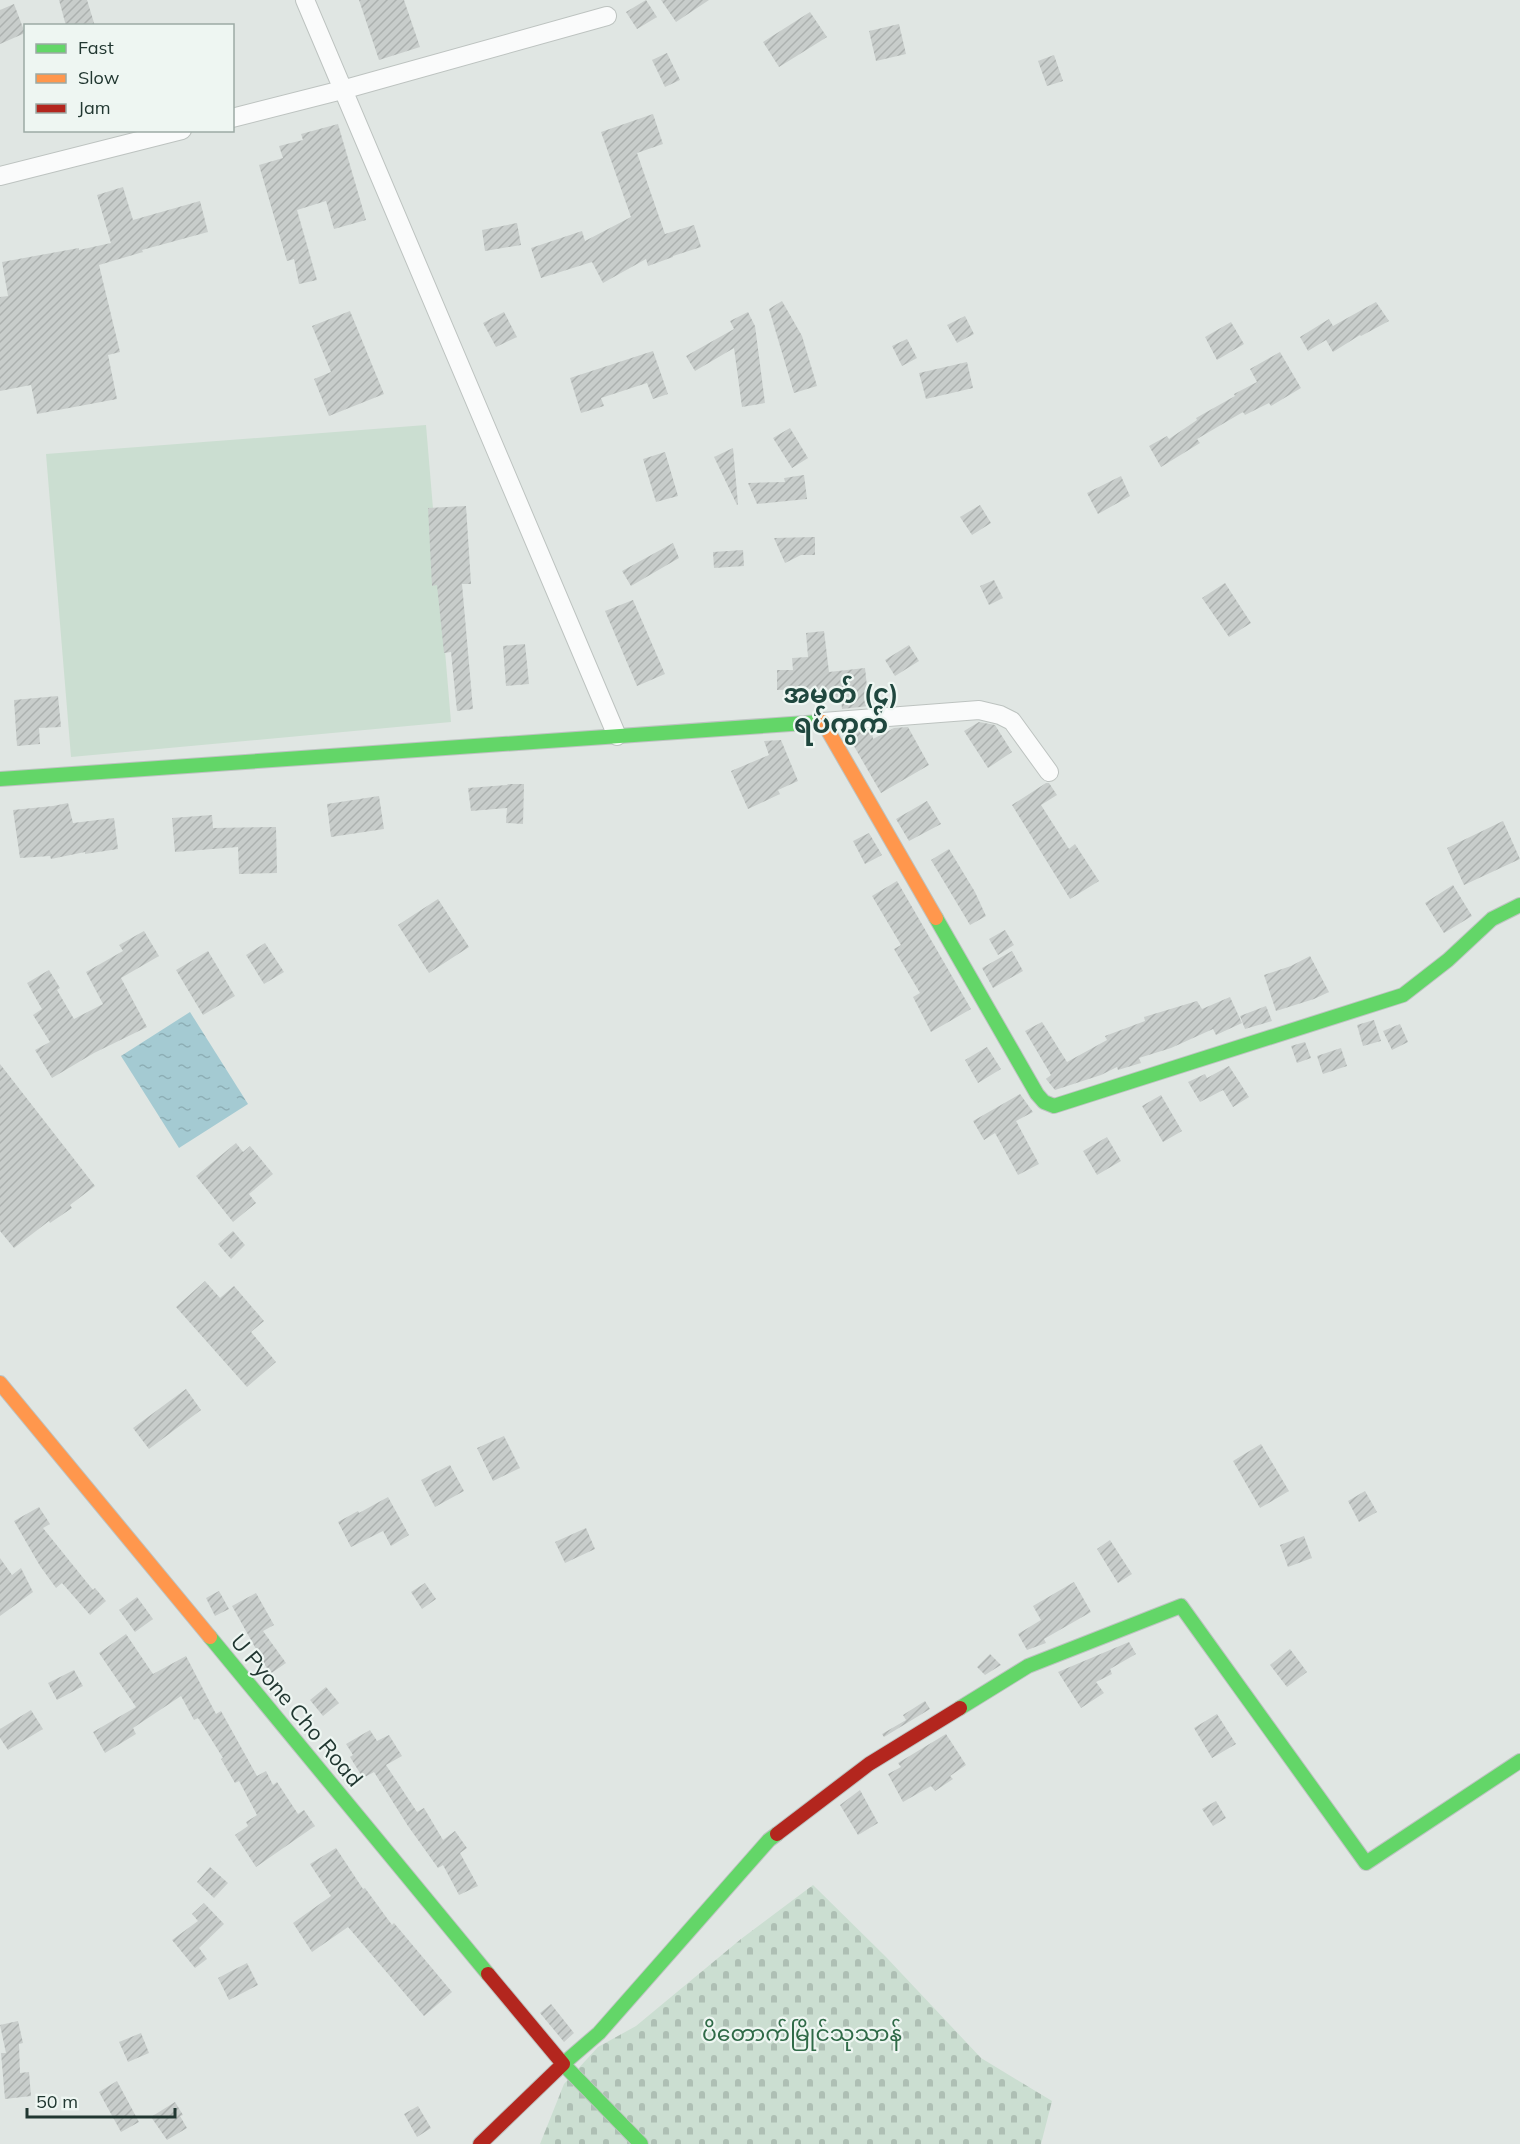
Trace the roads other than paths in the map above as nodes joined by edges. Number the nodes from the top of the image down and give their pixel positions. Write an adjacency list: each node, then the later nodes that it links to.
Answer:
1 (305, 0): 3 (street)
2 (607, 16): 3 (street)
3 (342, 90): 4 (street); 8 (street)
4 (234, 117)
5 (174, 132): 6 (street)
6 (0, 176)
7 (823, 722): 8 (street); 9 (street); 11 (street)
8 (617, 736): 10 (street)
9 (1049, 772)
10 (0, 779)
11 (1520, 905)
12 (0, 1383): 14 (street, U Pyone Cho Road)
13 (1520, 1761): 14 (street)
14 (563, 2064): 15 (street); 16 (street, U Pyone Cho Road)
15 (480, 2144)
16 (641, 2144)

